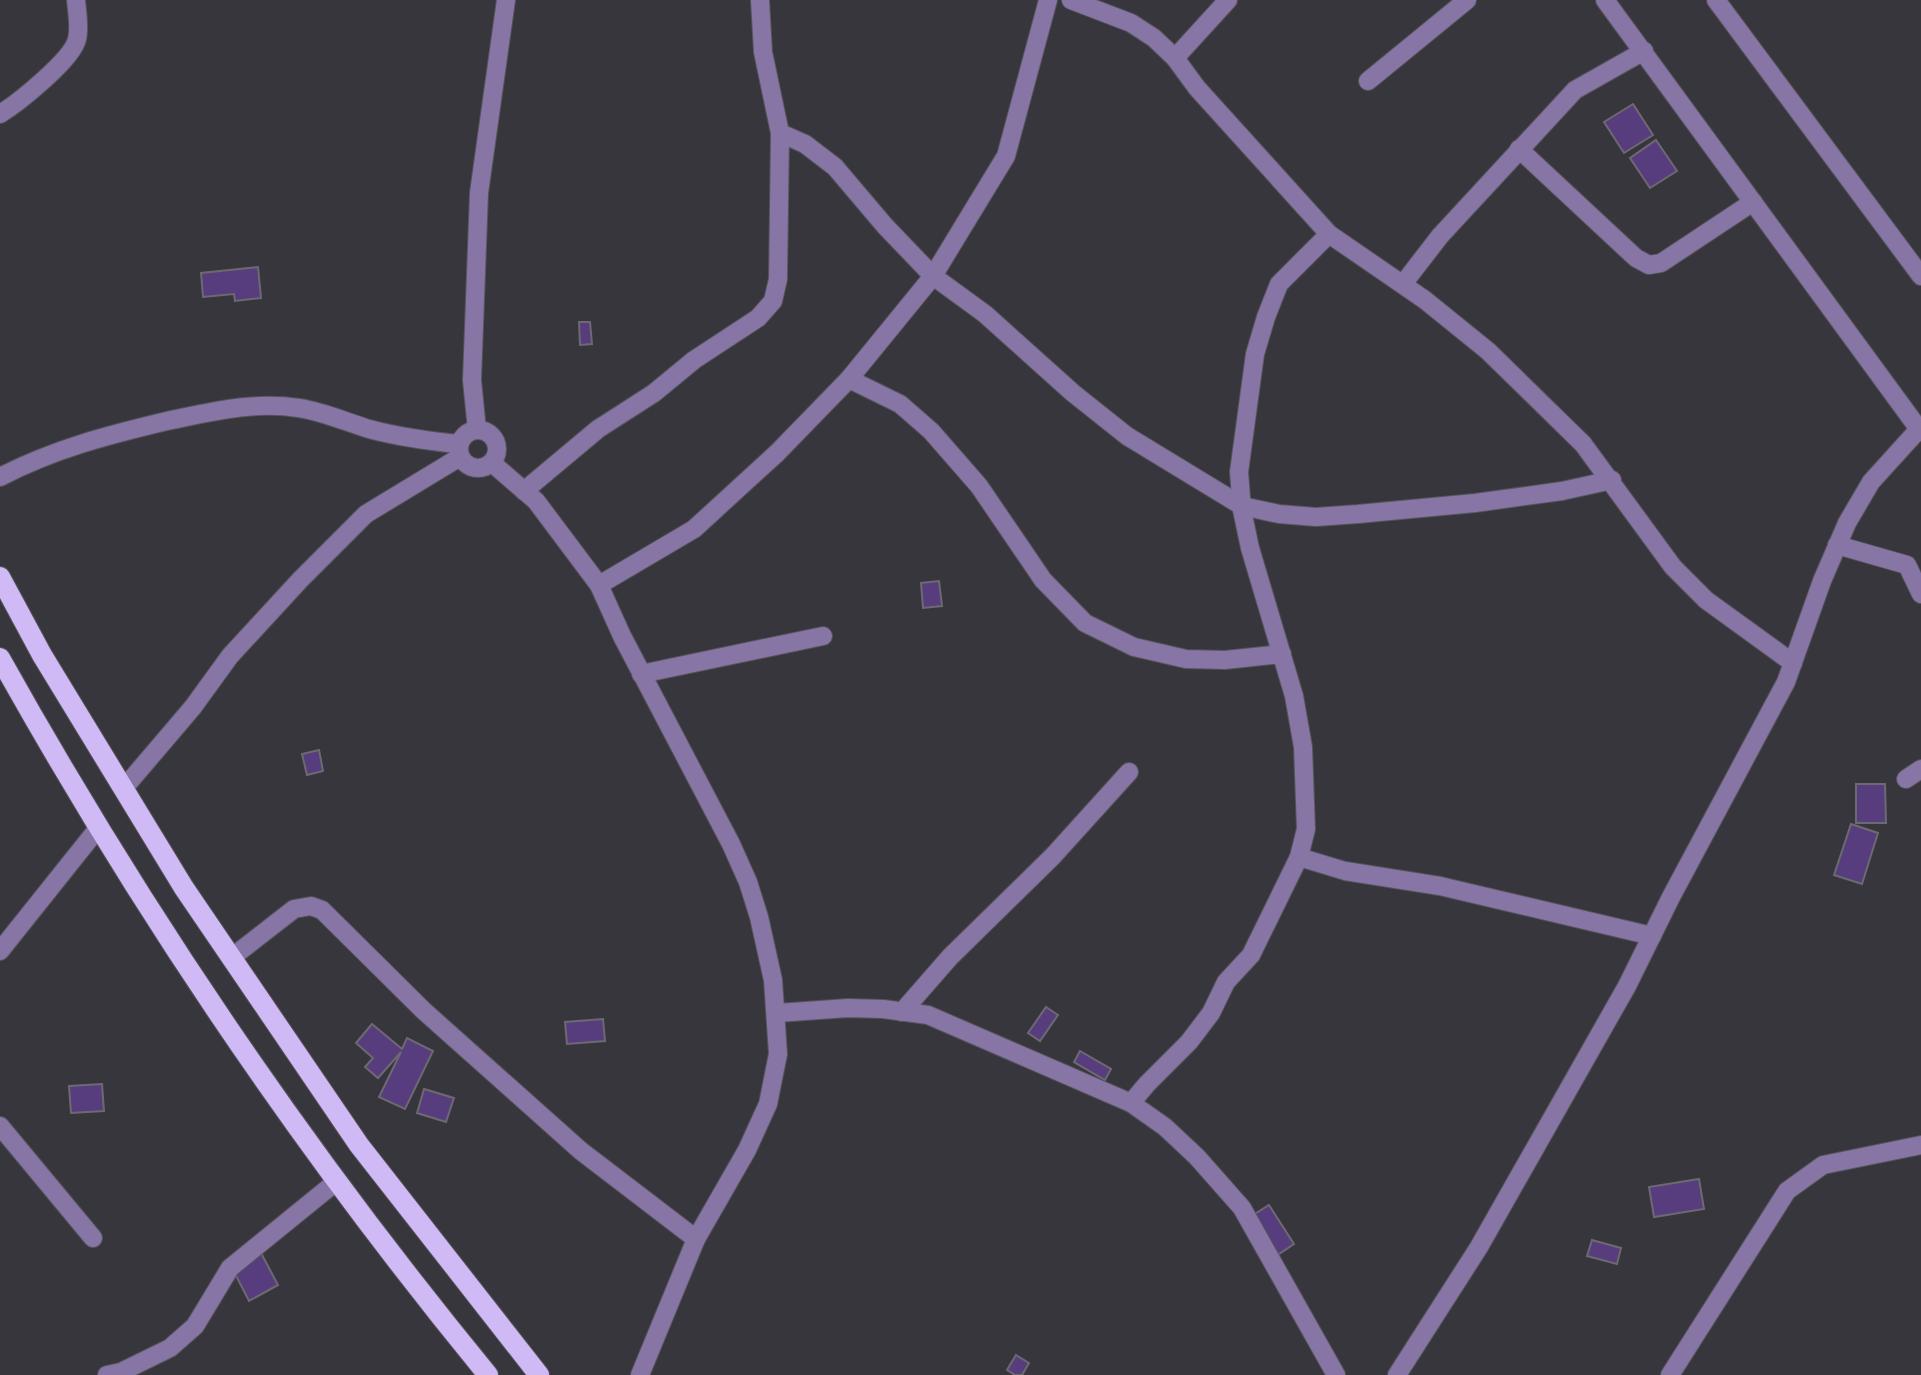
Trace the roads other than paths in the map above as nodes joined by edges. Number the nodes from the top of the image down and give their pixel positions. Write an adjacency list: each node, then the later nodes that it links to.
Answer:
1 (76, 0): 13 (street)
2 (506, 0): 22 (street)
3 (760, 0): 14 (street)
4 (1048, 0): 18 (street)
5 (1071, 0): 11 (street)
6 (1228, 0): 11 (street)
7 (1467, 0): 12 (street)
8 (1605, 0): 10 (street)
9 (1716, 0): 19 (street)
10 (1644, 51): 15 (street); 16 (street)
11 (1175, 58): 17 (street)
12 (1368, 81)
13 (0, 114)
14 (780, 133): 18 (street); 28 (street)
15 (1519, 149): 16 (street); 20 (street)
16 (1753, 202): 23 (street)
17 (1329, 234): 20 (street); 29 (street)
18 (933, 276): 21 (street); 29 (street)
19 (1921, 276)
20 (1403, 284): 27 (street)
21 (849, 379): 32 (street); 35 (street)
22 (477, 430): 24 (street); 25 (street)
23 (1920, 430): 30 (street)
24 (459, 450): 25 (street); 26 (street); 40 (street)
25 (492, 463): 28 (street)
26 (0, 477)
27 (1612, 480): 29 (street); 37 (street)
28 (524, 491): 32 (street)
29 (1242, 506): 35 (street)
30 (1837, 545): 33 (street); 37 (street)
31 (0, 577): 40 (main road)
32 (599, 585): 38 (street)
33 (1921, 594)
34 (823, 636): 38 (street)
35 (1282, 654): 42 (street)
36 (0, 658): 41 (main road)
37 (1793, 663): 43 (street)
38 (641, 674): 47 (street)
39 (1129, 772): 46 (street)
40 (124, 788): 45 (main road)
41 (99, 827): 44 (street); 51 (main road)
42 (1299, 857): 43 (street); 48 (street)
43 (1652, 936): 59 (street)
44 (0, 951)
45 (231, 958): 53 (street); 56 (main road)
46 (902, 1012): 47 (street); 48 (street)
47 (777, 1013): 53 (street)
48 (1131, 1103): 58 (street)
49 (0, 1126): 52 (street)
50 (1921, 1145): 60 (street)
51 (337, 1181): 54 (street); 55 (main road)
52 (93, 1238)
53 (696, 1239): 57 (street)
54 (107, 1375)
55 (488, 1375)
56 (539, 1375)
57 (640, 1375)
58 (1336, 1375)
59 (1397, 1375)
60 (1670, 1375)

